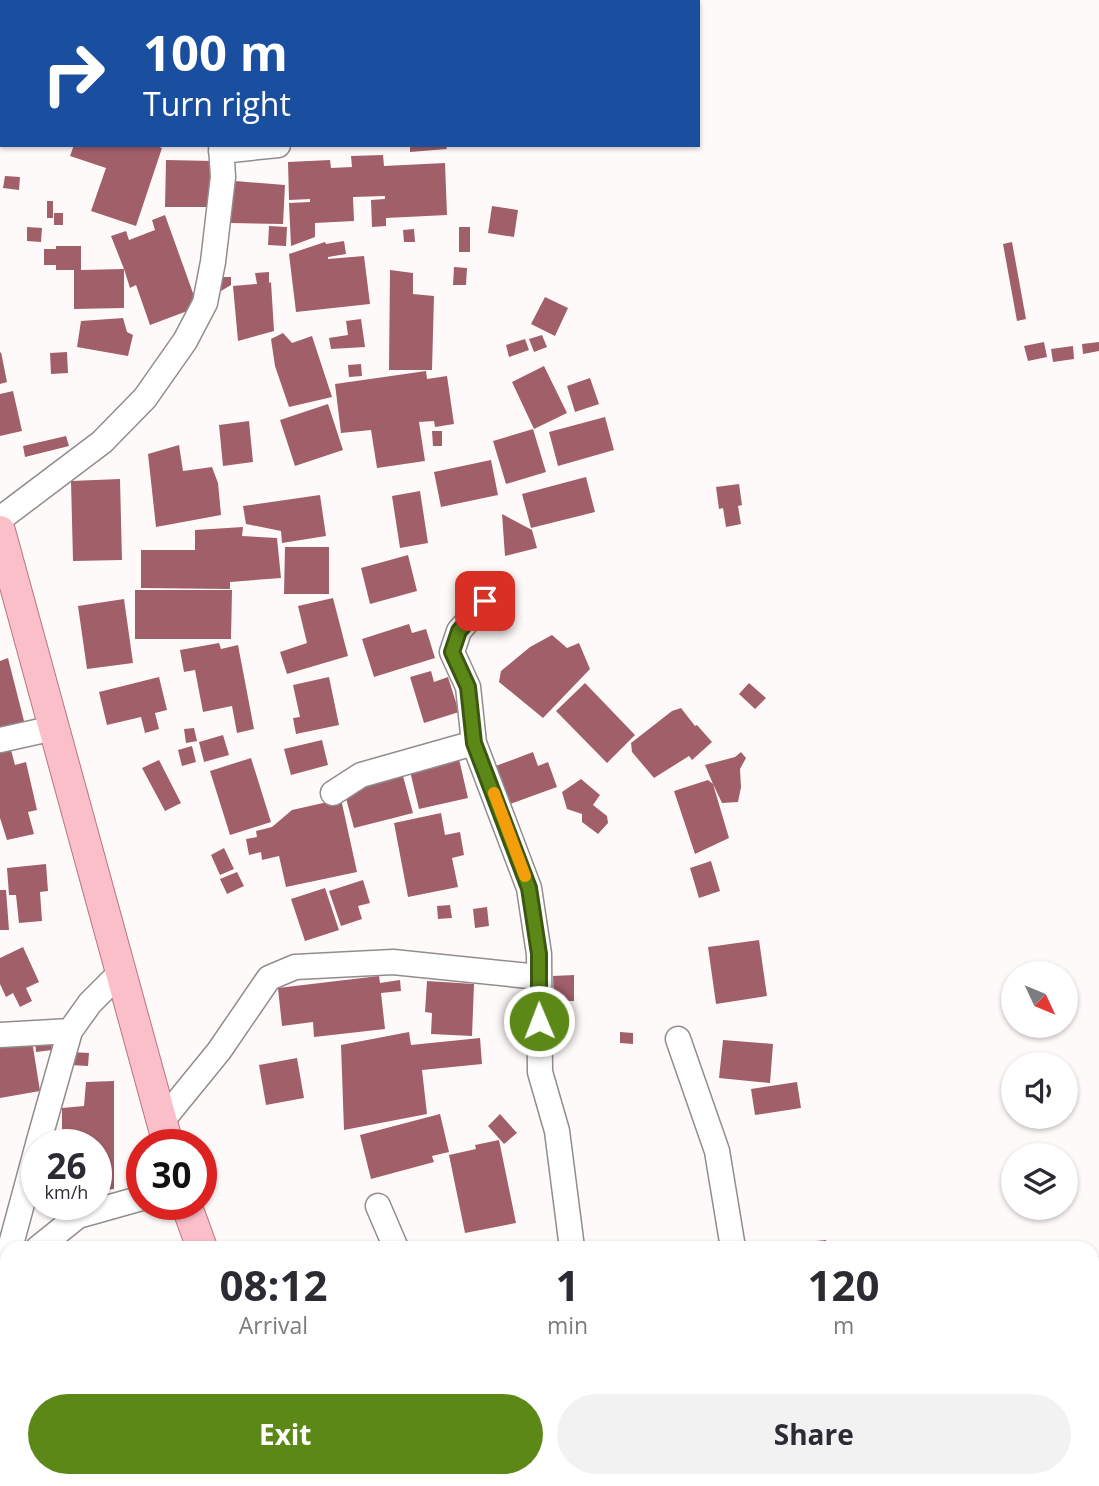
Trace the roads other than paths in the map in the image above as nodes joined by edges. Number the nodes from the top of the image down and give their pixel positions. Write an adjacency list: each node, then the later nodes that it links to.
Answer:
1 (240, 147): 2 (street)
2 (221, 148): 3 (street)
3 (0, 519)
4 (3, 547): 6 (main road)
5 (485, 601): 8 (street)
6 (54, 727): 7 (street); 10 (main road)
7 (0, 740)
8 (474, 743): 9 (street); 11 (street)
9 (333, 793)
10 (121, 972): 12 (street); 16 (main road)
11 (539, 976): 17 (street); 26 (street)
12 (70, 1031): 13 (street); 15 (street)
13 (0, 1035)
14 (678, 1039): 27 (street)
15 (42, 1129)
16 (164, 1129)
17 (168, 1129)
18 (126, 1202): 23 (street)
19 (21, 1206): 22 (street)
20 (378, 1206): 25 (street)
21 (192, 1220): 24 (main road)
22 (12, 1241)
23 (47, 1241)
24 (199, 1241)
25 (393, 1241)
26 (571, 1241)
27 (732, 1241)

